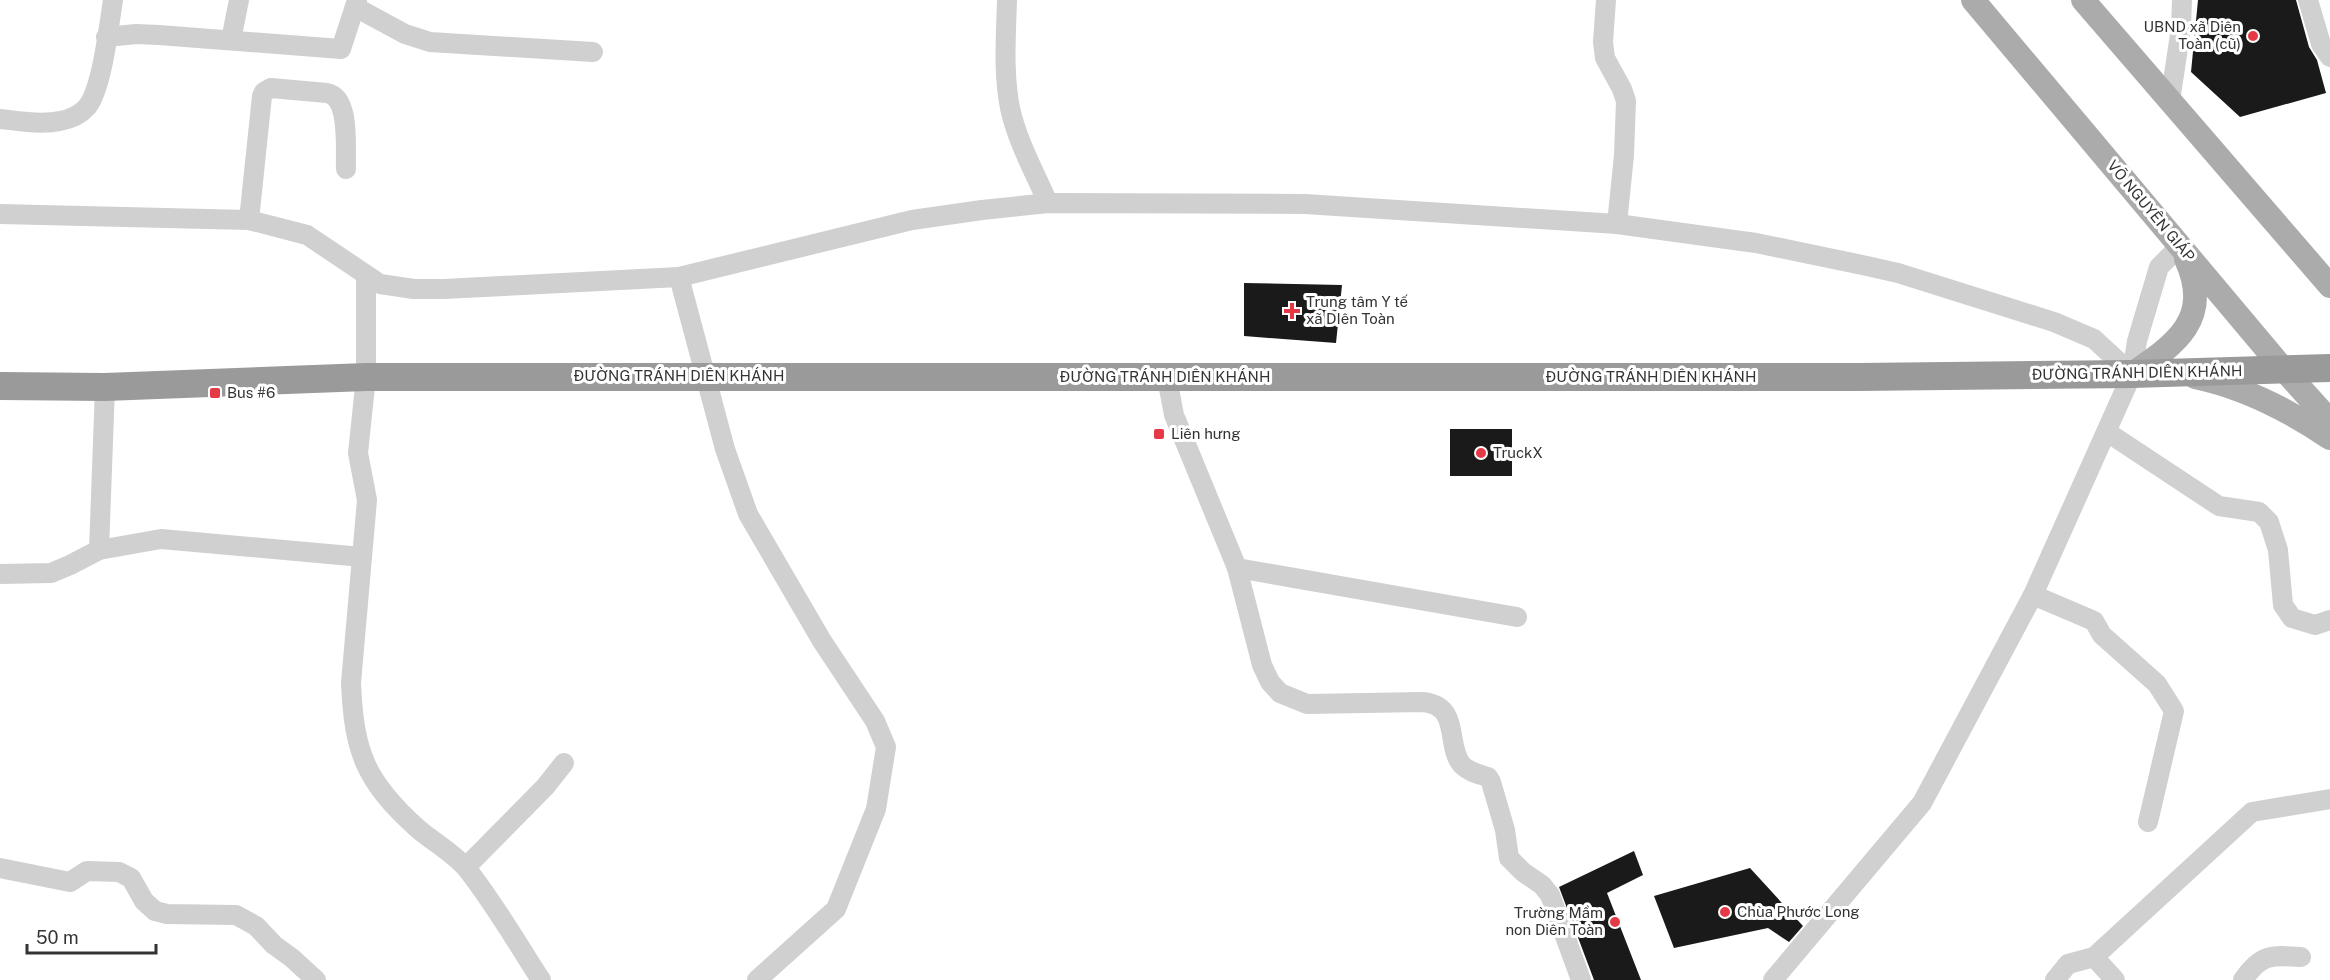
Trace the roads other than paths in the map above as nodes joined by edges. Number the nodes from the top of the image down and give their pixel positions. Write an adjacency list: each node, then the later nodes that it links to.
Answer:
1 (113, 0): 10 (street)
2 (238, 0): 11 (street)
3 (1007, 0): 17 (street)
4 (1606, 0): 20 (street)
5 (1973, 0): 21 (main road, VÕ NGUYÊN GIÁP)
6 (2083, 0): 14 (main road)
7 (2182, 0): 14 (street)
8 (2308, 0): 13 (street)
9 (356, 4): 11 (street); 12 (street)
10 (106, 37): 11 (street); 15 (street)
11 (231, 40)
12 (593, 52)
13 (2330, 57)
14 (2170, 100): 24 (main road)
15 (0, 119)
16 (346, 169): 19 (street)
17 (1048, 204): 20 (street); 23 (street)
18 (0, 214): 19 (street)
19 (249, 220): 22 (street)
20 (1617, 224): 28 (street)
21 (2180, 246): 26 (main road, VÕ NGUYÊN GIÁP); 28 (street); 28 (main road)
22 (366, 276): 23 (street); 30 (street)
23 (679, 277): 29 (street)
24 (2330, 286)
25 (2330, 368): 26 (highway, ĐƯỜNG TRÁNH DIÊN KHÁNH)
26 (2285, 371): 27 (highway, ĐƯỜNG TRÁNH DIÊN KHÁNH); 34 (main road, VÕ NGUYÊN GIÁP)
27 (2175, 372): 28 (highway, ĐƯỜNG TRÁNH DIÊN KHÁNH); 36 (main road)
28 (2132, 374): 31 (highway, ĐƯỜNG TRÁNH DIÊN KHÁNH); 35 (street)
29 (704, 376): 30 (highway, ĐƯỜNG TRÁNH DIÊN KHÁNH); 31 (highway, ĐƯỜNG TRÁNH DIÊN KHÁNH); 53 (street)
30 (366, 377): 33 (highway, ĐƯỜNG TRÁNH DIÊN KHÁNH); 38 (street)
31 (1167, 378): 39 (street)
32 (0, 386): 33 (highway, ĐƯỜNG TRÁNH DIÊN KHÁNH)
33 (105, 387): 37 (street)
34 (2330, 421)
35 (2107, 432): 41 (street); 43 (street)
36 (2330, 438)
37 (99, 550): 38 (street); 40 (street)
38 (363, 557): 47 (street)
39 (1237, 568): 42 (street); 54 (street)
40 (0, 574)
41 (2033, 595): 46 (street); 55 (street)
42 (1517, 617)
43 (2330, 620)
44 (564, 763): 47 (street)
45 (2330, 799): 49 (street)
46 (2148, 822)
47 (466, 867): 52 (street)
48 (0, 868): 51 (street)
49 (2094, 957): 56 (street); 57 (street)
50 (2301, 957): 58 (street)
51 (316, 980)
52 (541, 980)
53 (757, 980)
54 (1581, 980)
55 (1773, 980)
56 (2055, 980)
57 (2115, 980)
58 (2242, 980)

